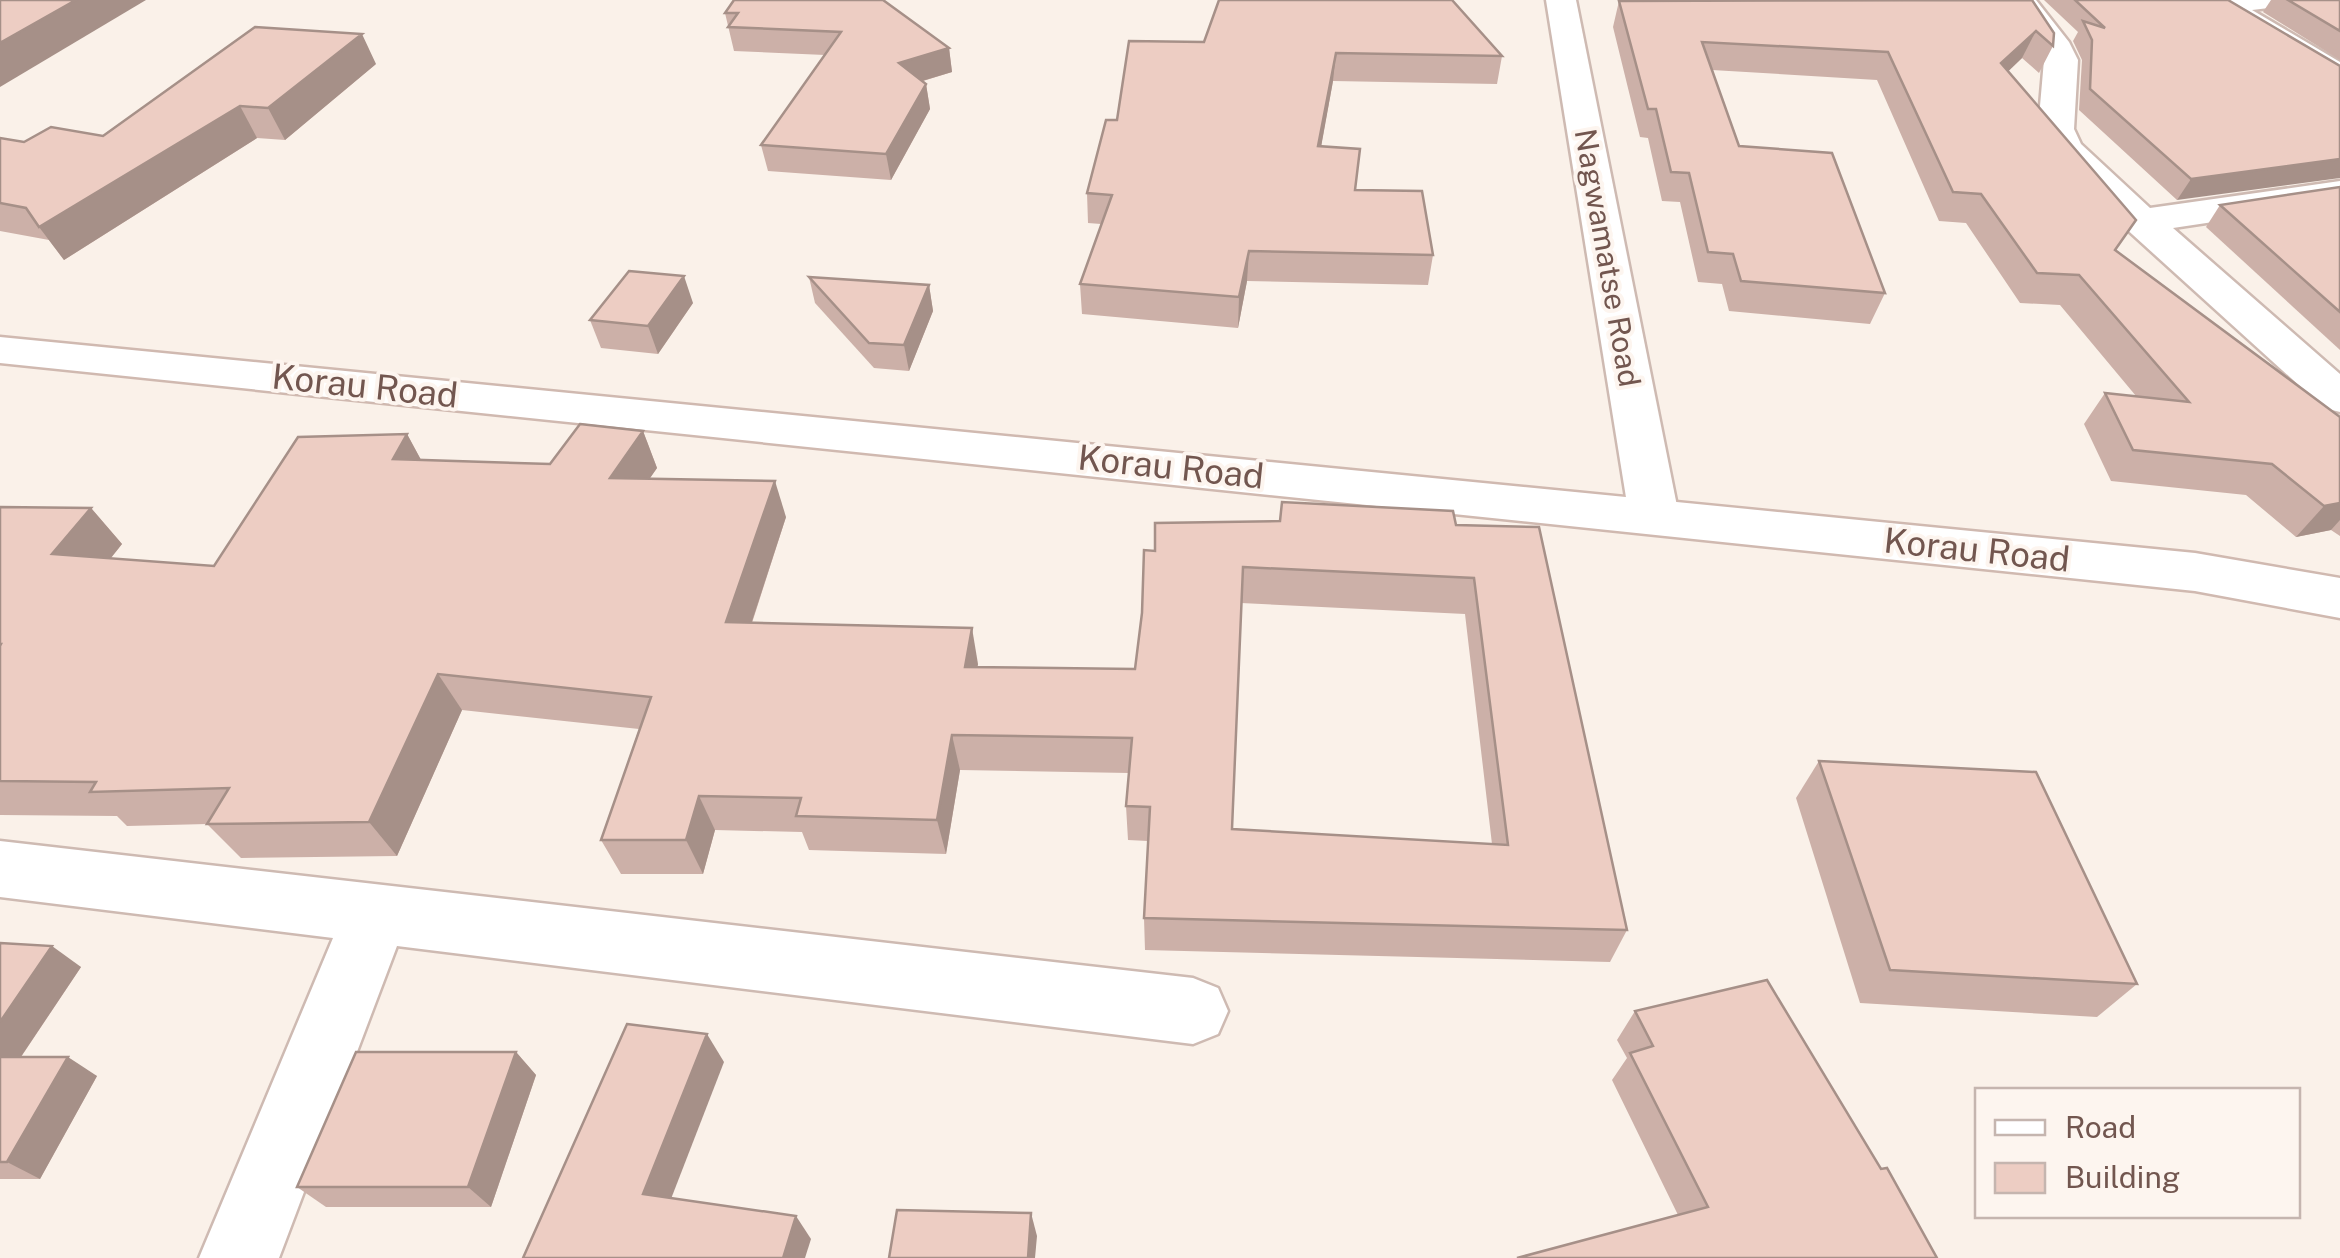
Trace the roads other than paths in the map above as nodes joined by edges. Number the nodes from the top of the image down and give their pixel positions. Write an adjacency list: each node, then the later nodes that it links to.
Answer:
1 (1561, 0): 9 (street, Nagwamatse Road)
2 (2020, 0): 6 (street)
3 (2266, 0): 4 (street)
4 (2340, 76)
5 (2340, 192): 6 (street)
6 (2144, 221): 8 (street)
7 (0, 350): 9 (street, Korau Road)
8 (2340, 398)
9 (1654, 516): 10 (street, Korau Road)
10 (2340, 598)
11 (0, 869): 12 (street)
12 (376, 914): 13 (street); 14 (street)
13 (1193, 1010)
14 (239, 1258)

